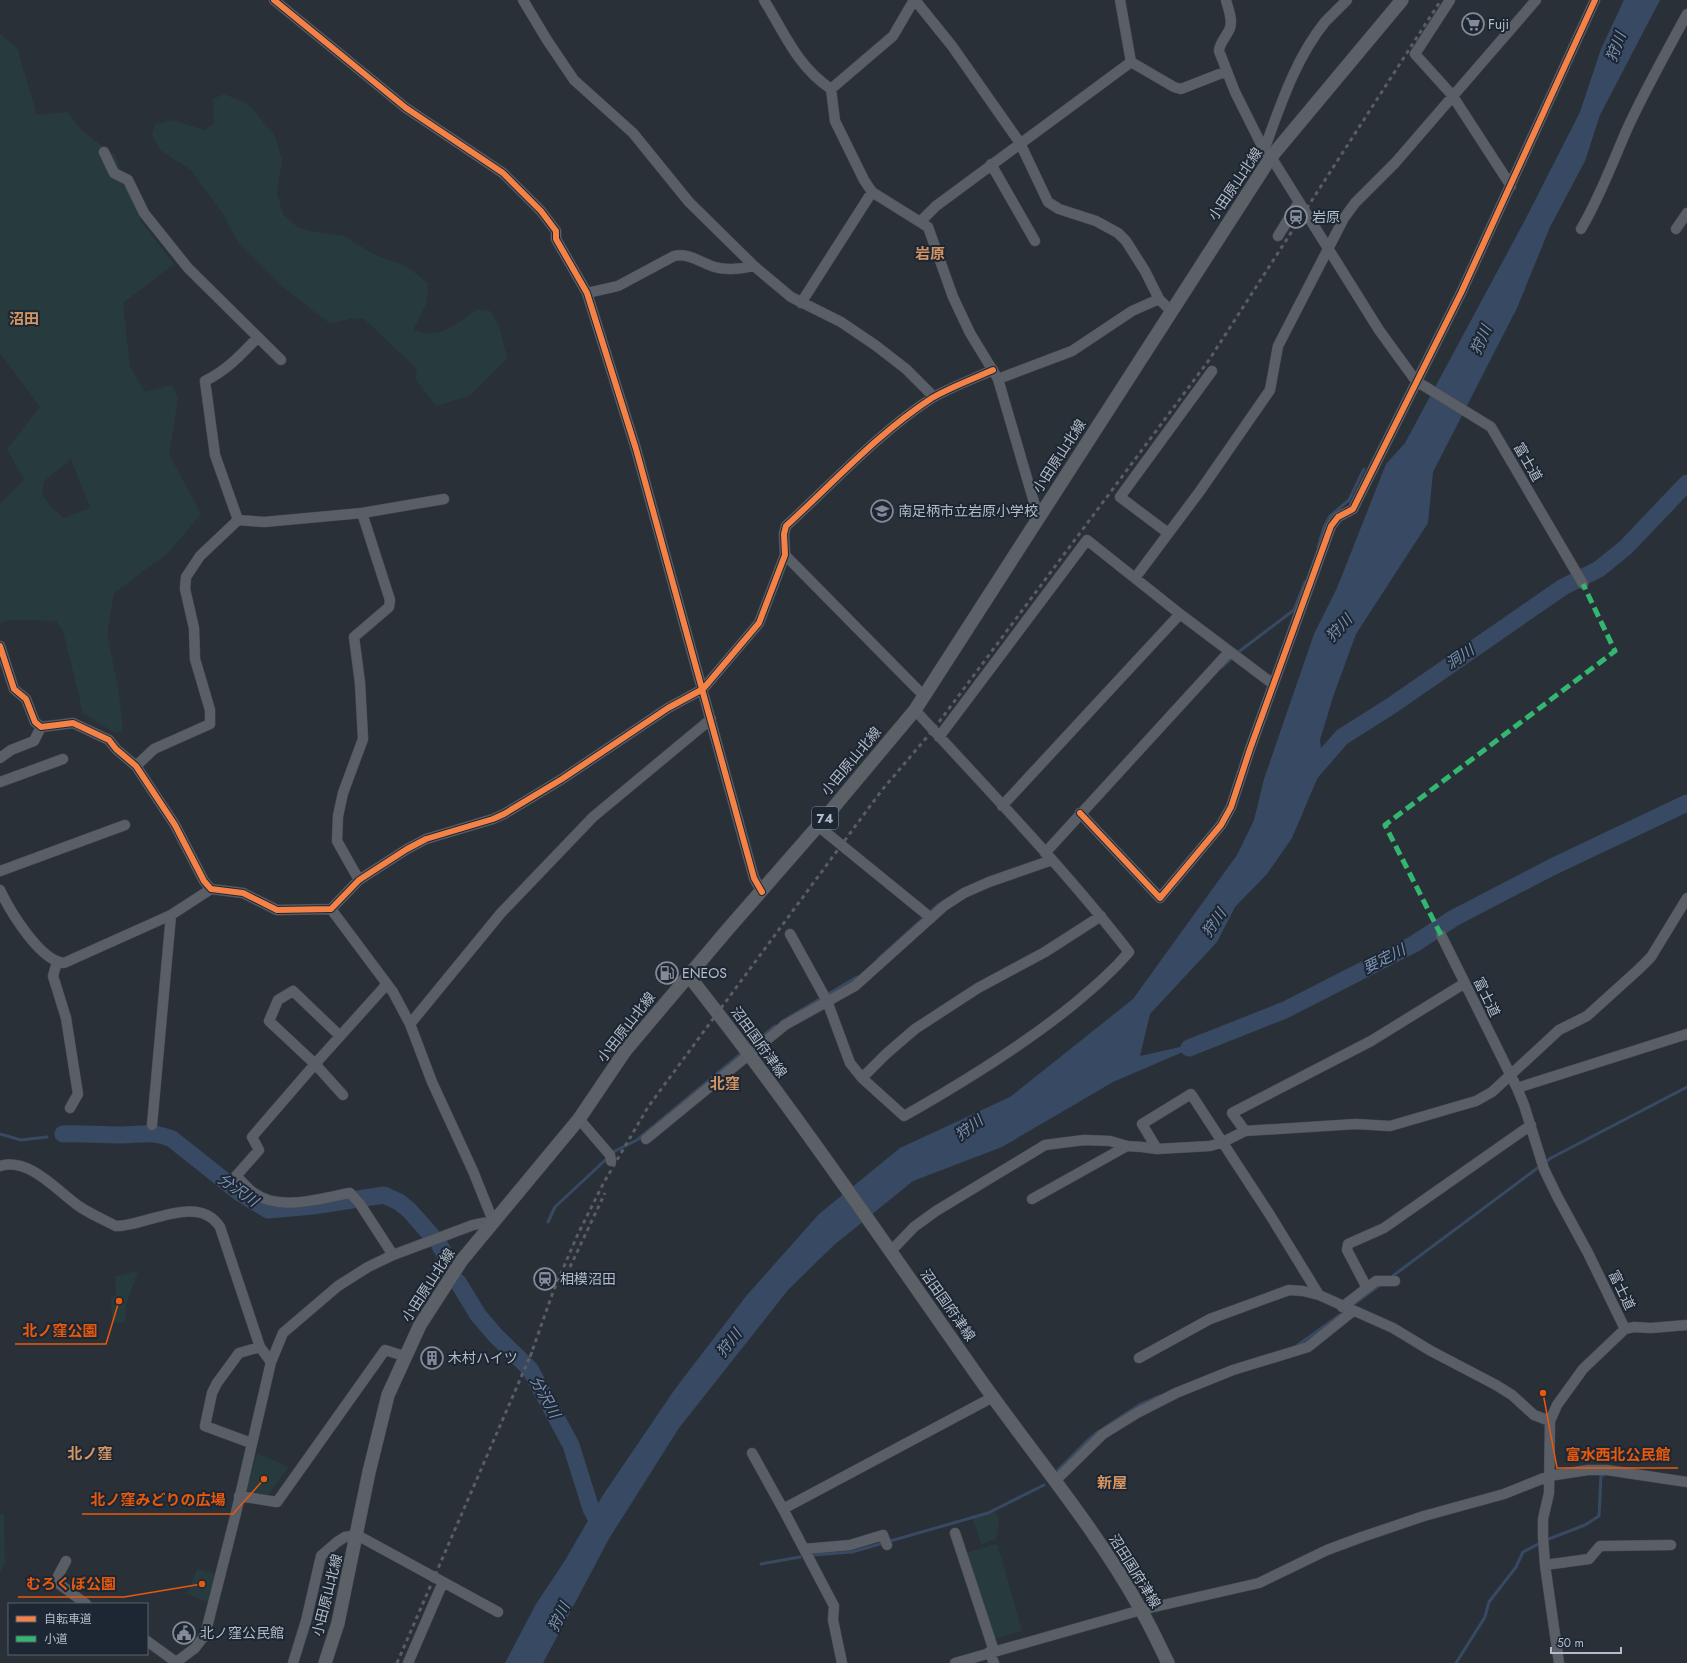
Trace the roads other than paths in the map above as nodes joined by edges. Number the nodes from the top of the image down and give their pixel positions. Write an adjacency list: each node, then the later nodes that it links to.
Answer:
1 (274, 0): 32 (street)
2 (523, 0): 31 (street)
3 (764, 0): 15 (street)
4 (914, 0): 15 (street); 17 (street)
5 (1120, 0): 13 (street)
6 (1226, 0): 14 (street, 富士道)
7 (1347, 0): 19 (street)
8 (1450, 0): 16 (street)
9 (1536, 0): 16 (street)
10 (1595, 0): 21 (street)
11 (1397, 2): 19 (main road, 小田原山北線 / 74)
12 (1687, 14): 26 (street)
13 (1131, 62): 14 (street); 17 (street)
14 (1226, 71): 19 (street, 富士道)
15 (831, 89): 22 (street)
16 (1452, 95): 21 (street); 30 (street)
17 (1020, 143): 20 (street); 33 (street)
18 (104, 152): 36 (street)
19 (1267, 154): 23 (street, 富士道); 35 (main road, 小田原山北線 / 74)
20 (992, 164): 25 (street); 29 (street)
21 (1511, 186): 40 (street)
22 (872, 192): 25 (street); 34 (street)
23 (1299, 202): 28 (street); 30 (street, 富士道)
24 (1687, 213): 27 (street)
25 (920, 222): 39 (street)
26 (1581, 229)
27 (1676, 229)
28 (1278, 236)
29 (1035, 241)
30 (1328, 247): 40 (street, 富士道); 46 (street)
31 (754, 266): 32 (street); 34 (street)
32 (587, 293): 54 (street)
33 (1159, 299): 35 (street); 39 (street)
34 (801, 303): 41 (street)
35 (1171, 311): 44 (main road, 小田原山北線 / 74)
36 (258, 337): 37 (street); 45 (street)
37 (281, 360)
38 (1212, 371): 46 (street)
39 (995, 374): 41 (street); 44 (street)
40 (1417, 382): 49 (street, 富士道); 53 (street)
41 (934, 397): 47 (street)
42 (444, 499): 43 (street)
43 (362, 513): 45 (street); 70 (street)
44 (1038, 516): 55 (main road, 小田原山北線 / 74)
45 (238, 520): 62 (street)
46 (1168, 533): 48 (street)
47 (785, 555): 54 (street); 55 (street)
48 (1135, 578): 50 (street); 59 (street)
49 (1583, 584)
50 (1180, 614): 52 (street); 64 (street)
51 (0, 646): 58 (street)
52 (1229, 652): 53 (street); 65 (street)
53 (1273, 684): 65 (street)
54 (703, 689): 57 (street); 70 (street)
55 (924, 696): 56 (main road, 小田原山北線 / 74)
56 (914, 710): 59 (street); 67 (main road, 小田原山北線 / 74)
57 (710, 719): 73 (street); 87 (street)
58 (41, 728): 60 (street); 62 (street)
59 (939, 737): 64 (street)
60 (0, 758)
61 (63, 759): 63 (street)
62 (136, 766): 71 (street)
63 (0, 782)
64 (1002, 806): 68 (street)
65 (1080, 813): 68 (street)
66 (125, 825): 69 (street)
67 (818, 826): 73 (main road, 小田原山北線 / 74); 79 (street)
68 (1048, 856): 78 (street); 79 (street)
69 (0, 871)
70 (359, 880): 76 (street)
71 (211, 889): 76 (street); 77 (street)
72 (0, 890): 75 (street)
73 (762, 892): 83 (main road, 小田原山北線 / 74)
74 (1687, 898): 92 (street)
75 (3, 905): 82 (street)
76 (331, 909): 85 (street)
77 (171, 916): 82 (street); 98 (street)
78 (1101, 916): 93 (street); 93 (street)
79 (931, 918): 86 (street)
80 (790, 934): 86 (street)
81 (1441, 935): 84 (street, 富士道)
82 (57, 962): 96 (street)
83 (688, 976): 90 (main road, 沼田国府津線); 97 (main road, 小田原山北線 / 74)
84 (1465, 983): 92 (street, 富士道); 100 (street)
85 (387, 984): 87 (street); 89 (street)
86 (827, 1002): 90 (street); 93 (street)
87 (410, 1024): 108 (street)
88 (1687, 1034): 94 (street)
89 (340, 1036): 91 (street); 91 (street)
90 (750, 1056): 101 (street); 109 (main road, 沼田国府津線)
91 (315, 1064): 95 (street); 110 (street)
92 (1510, 1076): 94 (street, 富士道); 100 (street)
93 (862, 1078)
94 (1517, 1088): 99 (street, 富士道)
95 (344, 1095)
96 (70, 1108)
97 (580, 1119): 105 (street); 108 (main road, 小田原山北線 / 74)
98 (152, 1125)
99 (1531, 1125): 112 (street); 117 (street, 富士道)
100 (1244, 1131): 102 (street)
101 (646, 1139)
102 (1223, 1142): 104 (street); 104 (street); 113 (street)
103 (1128, 1146): 104 (street); 107 (street); 109 (street)
104 (1157, 1149)
105 (611, 1161)
106 (0, 1166): 118 (street)
107 (1032, 1199)
108 (493, 1221): 110 (street); 119 (main road, 小田原山北線 / 74)
109 (891, 1251): 122 (main road, 沼田国府津線)
110 (393, 1255): 121 (street)
111 (1395, 1281): 112 (street)
112 (1367, 1288): 114 (street)
113 (1320, 1296): 114 (street); 120 (street)
114 (1342, 1307): 115 (street)
115 (1353, 1311): 123 (street); 127 (street)
116 (1687, 1325): 117 (street)
117 (1625, 1329): 123 (street, 富士道)
118 (260, 1347): 121 (street); 124 (street)
119 (404, 1356): 129 (street); 132 (main road, 小田原山北線 / 74)
120 (1139, 1358)
121 (271, 1362): 124 (street)
122 (993, 1396): 127 (main road, 沼田国府津線); 130 (street)
123 (1550, 1421): 126 (street, 富士道)
124 (251, 1443): 129 (street)
125 (752, 1453): 130 (street)
126 (1550, 1476): 128 (street); 137 (street, 富士道); 140 (street)
127 (1055, 1481): 140 (main road, 沼田国府津線)
128 (1687, 1482)
129 (239, 1496): 144 (street)
130 (783, 1509): 135 (street)
131 (955, 1533): 143 (street)
132 (357, 1535): 138 (street); 145 (street); 146 (main road, 小田原山北線 / 74)
133 (885, 1542): 135 (street)
134 (1671, 1545): 137 (street)
135 (804, 1549): 148 (street)
136 (66, 1560): 139 (street)
137 (1545, 1566): 152 (street, 富士道)
138 (443, 1582): 141 (street); 147 (street)
139 (85, 1603)
140 (1141, 1610): 143 (street); 151 (main road, 沼田国府津線)
141 (498, 1612)
142 (148, 1642): 144 (street)
143 (992, 1652): 149 (street); 150 (street)
144 (176, 1663)
145 (293, 1663)
146 (325, 1663)
147 (408, 1663)
148 (842, 1663)
149 (955, 1663)
150 (994, 1663)
151 (1168, 1663)
152 (1559, 1663)

